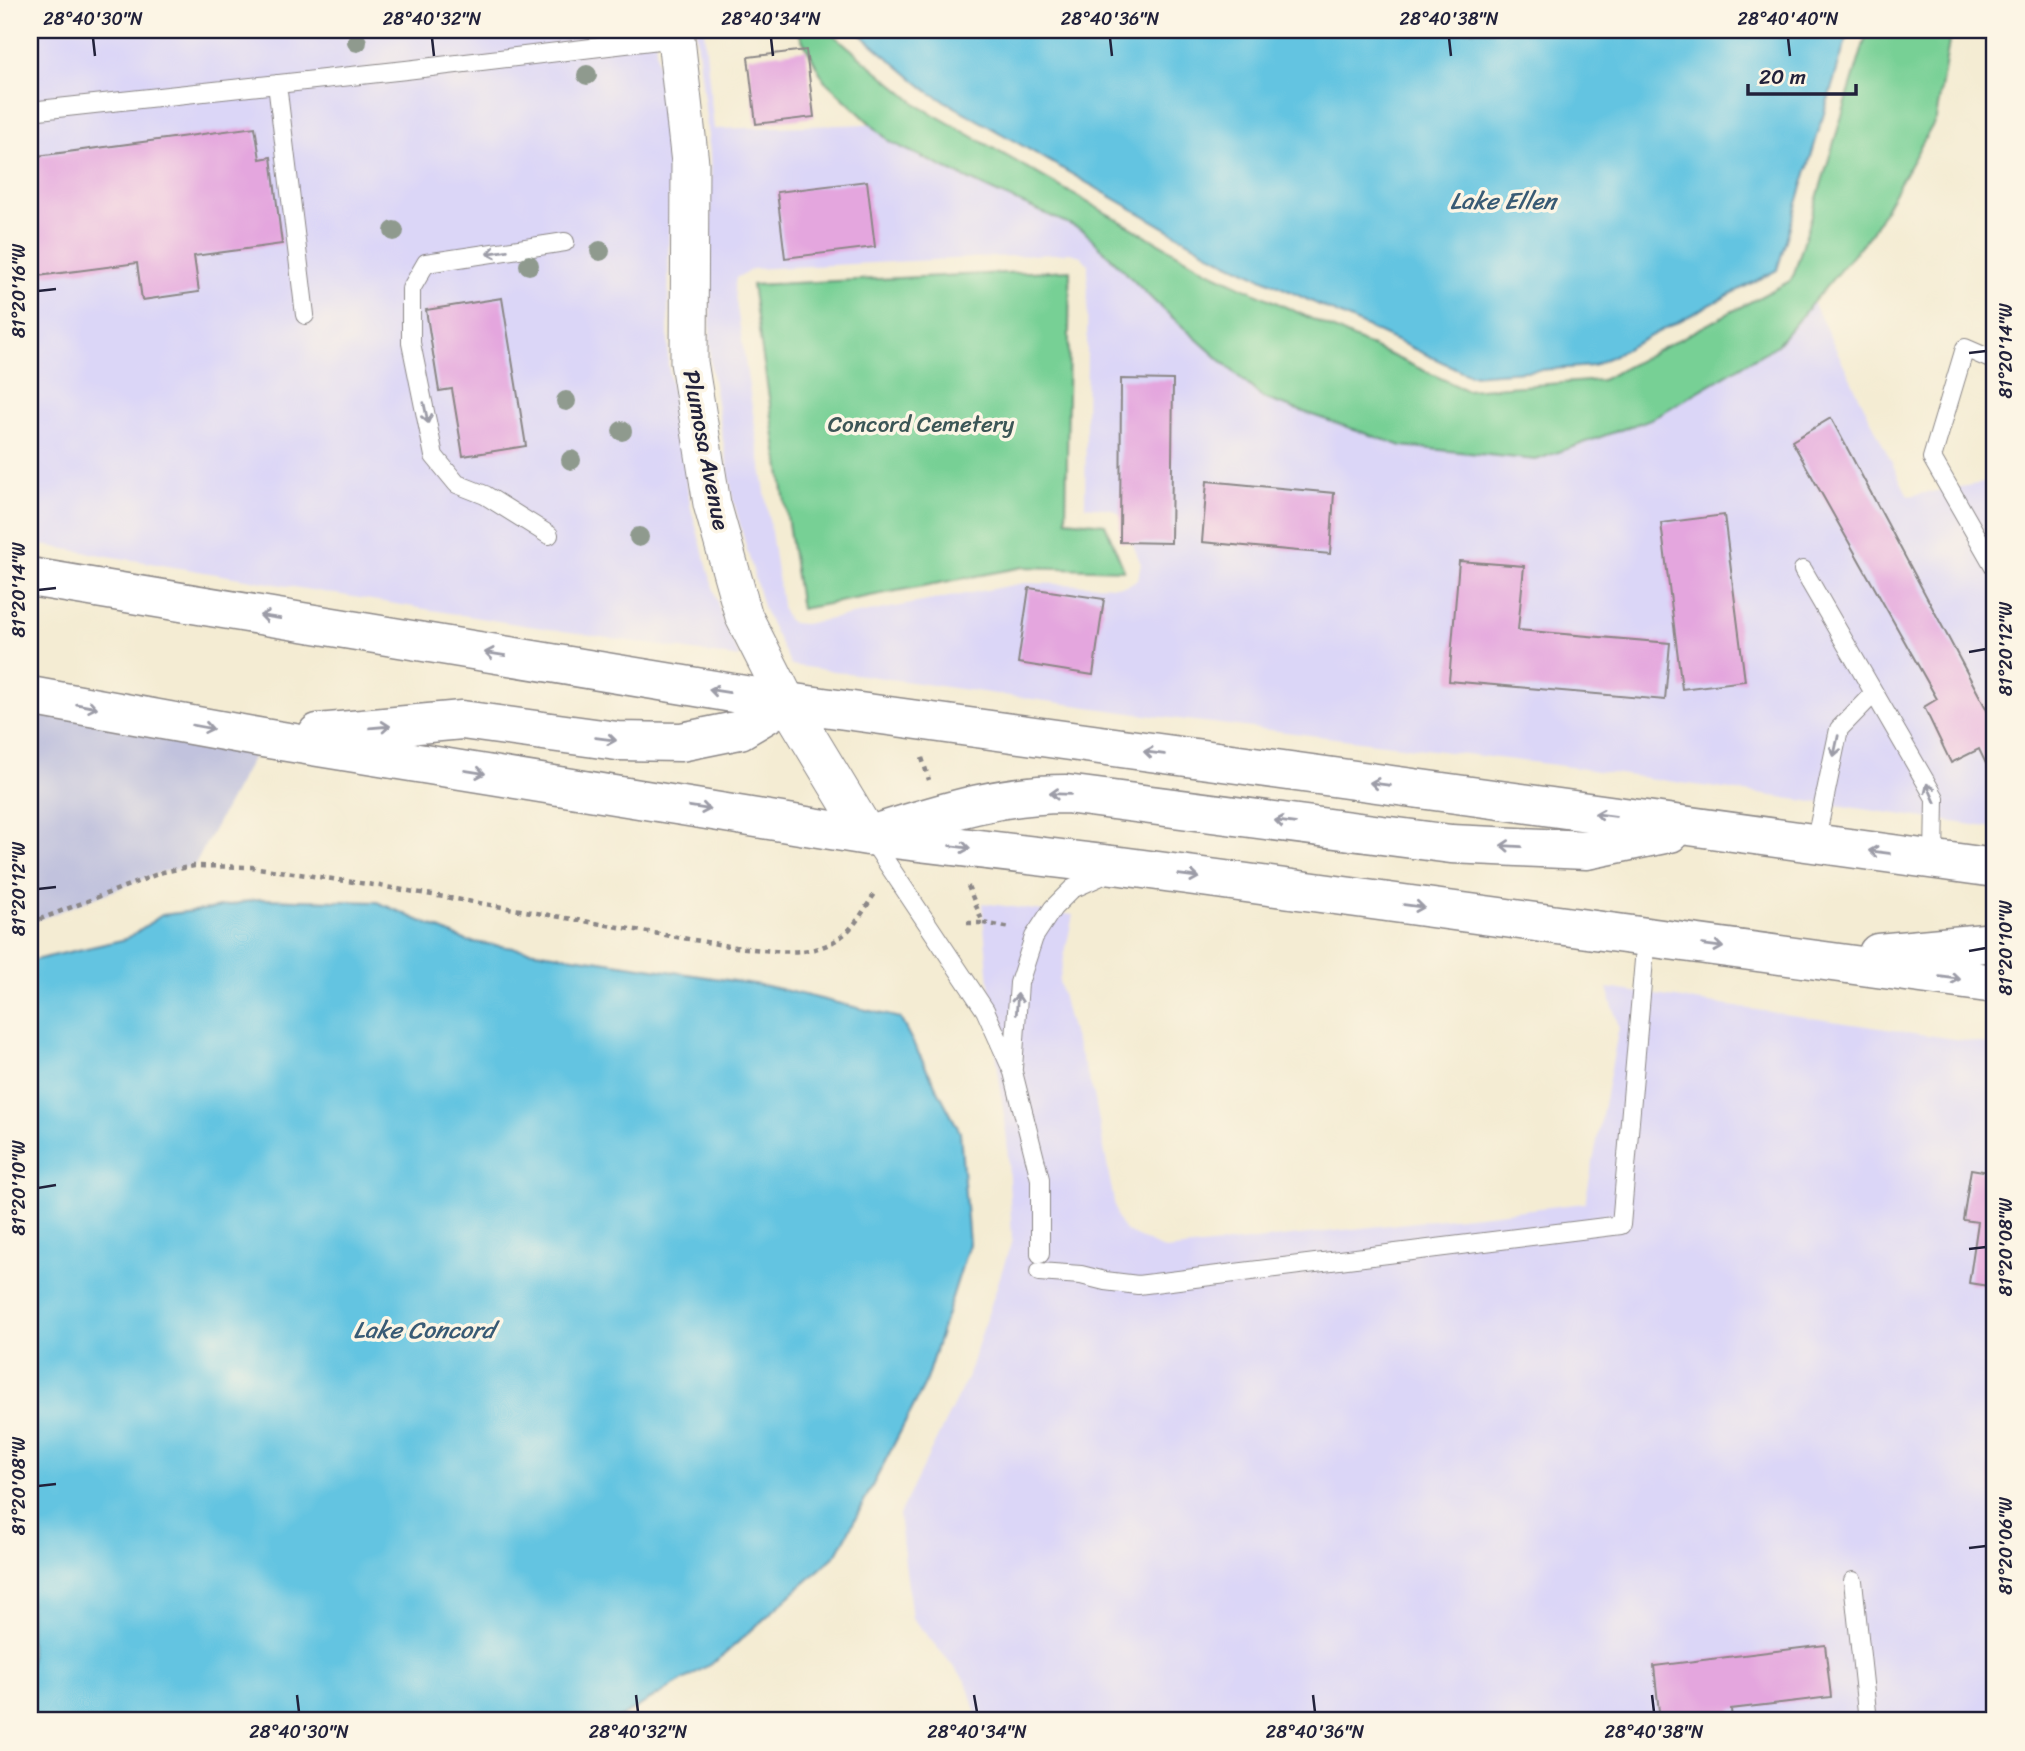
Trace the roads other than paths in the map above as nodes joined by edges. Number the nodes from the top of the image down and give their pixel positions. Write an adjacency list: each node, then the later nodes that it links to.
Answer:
1 (676, 34): 2 (lane); 15 (street, Plumosa Avenue)
2 (277, 84): 3 (lane); 5 (lane)
3 (30, 111)
4 (565, 242): 7 (lane, one-way to 7)
5 (305, 314)
6 (1995, 361): 8 (lane)
7 (549, 535)
8 (1995, 568)
9 (1803, 570): 13 (lane)
10 (30, 577): 12 (main road)
11 (30, 590): 12 (main road)
12 (105, 590): 15 (main road, one-way to 12)
13 (1874, 693): 19 (lane, one-way to 19); 20 (lane, one-way to 13)
14 (30, 696): 16 (main road, one-way to 16)
15 (786, 702): 16 (main road, one-way to 15); 17 (main road, one-way to 15); 18 (street, Plumosa Avenue)
16 (263, 738): 18 (main road, one-way to 18)
17 (1700, 828): 18 (main road, one-way to 18); 19 (main road)
18 (868, 836): 21 (main road, one-way to 21); 27 (lane)
19 (1815, 844): 20 (main road, one-way to 19)
20 (1934, 860): 22 (main road)
21 (1121, 866): 23 (main road, one-way to 23); 27 (lane, one-way to 21)
22 (1995, 868)
23 (1646, 937): 25 (main road, one-way to 25); 29 (lane)
24 (1995, 942): 25 (main road)
25 (1810, 959): 26 (main road, one-way to 26)
26 (1995, 984)
27 (1013, 1072): 28 (lane)
28 (1040, 1254)
29 (1039, 1272)
30 (1853, 1581): 31 (lane)
31 (1868, 1721)

